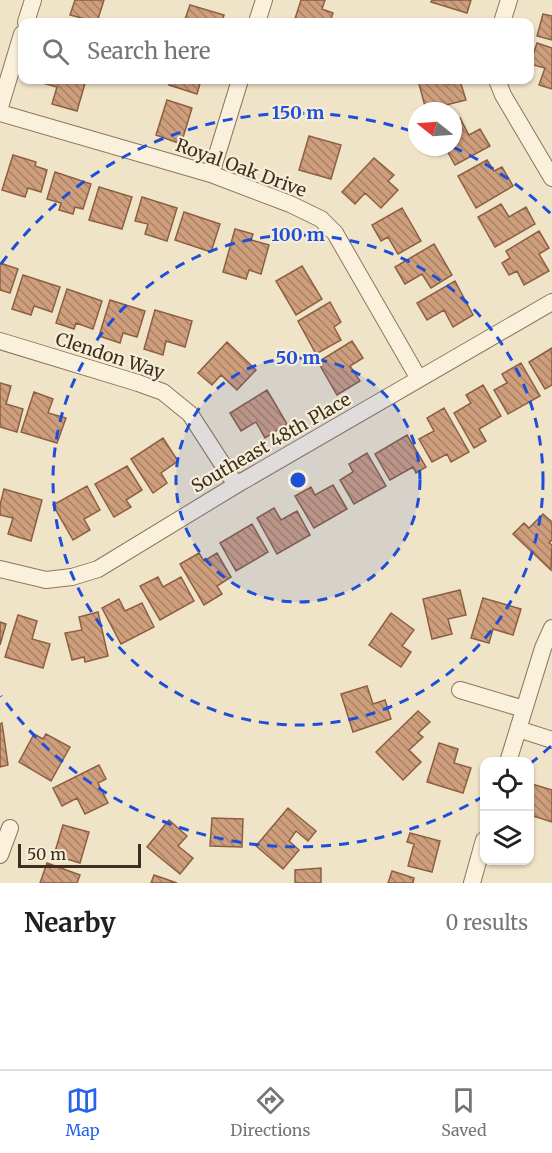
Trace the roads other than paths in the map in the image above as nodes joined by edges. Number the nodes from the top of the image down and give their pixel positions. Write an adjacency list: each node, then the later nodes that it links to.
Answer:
1 (33, 0): 4 (street)
2 (264, 0): 5 (street)
3 (509, 0): 6 (street)
4 (27, 18)
5 (259, 18)
6 (503, 18)
7 (18, 47): 10 (street)
8 (239, 84): 12 (street)
9 (499, 84): 13 (street)
10 (0, 107)
11 (0, 113): 12 (street, Royal Oak Drive)
12 (211, 174): 16 (street, Royal Oak Drive)
13 (552, 178)
14 (552, 302): 16 (street, Southeast 48th Place)
15 (0, 341): 17 (street, Clendon Way)
16 (419, 379): 17 (street, Southeast 48th Place)
17 (236, 485): 18 (street, Southeast 48th Place)
18 (0, 569)
19 (552, 628): 21 (street)
20 (460, 690): 21 (street)
21 (524, 710): 22 (street)
22 (518, 729): 23 (street); 24 (street)
23 (552, 740)
24 (510, 757)
25 (10, 828): 27 (street)
26 (480, 854): 28 (street)
27 (0, 855)
28 (472, 883)

